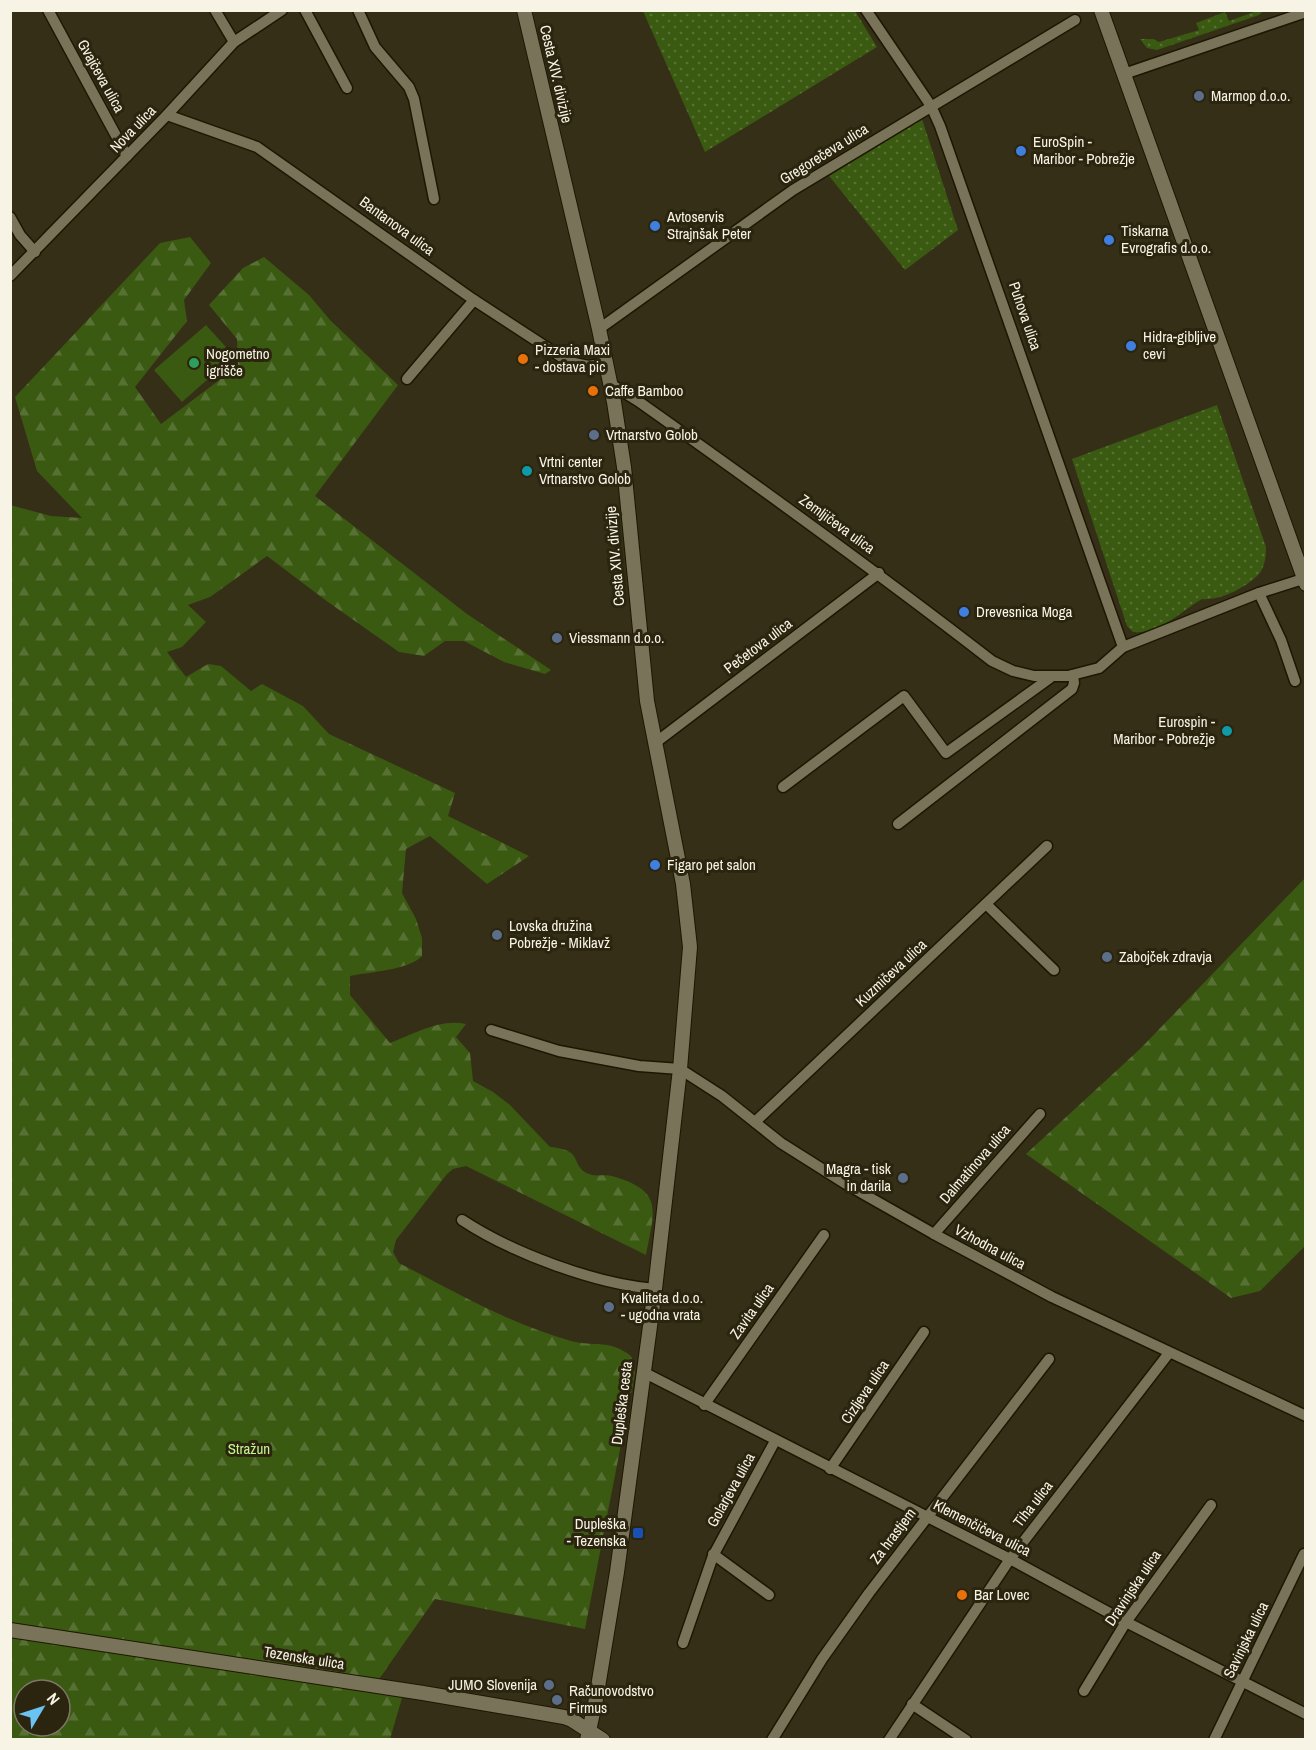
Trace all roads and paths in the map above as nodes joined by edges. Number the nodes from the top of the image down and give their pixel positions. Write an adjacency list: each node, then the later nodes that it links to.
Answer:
1 (48, 10): 16 (street, Gvajčeva ulica)
2 (215, 10): 11 (street)
3 (282, 10): 11 (street, Nova ulica)
4 (305, 10): 13 (street)
5 (358, 10): 17 (street)
6 (524, 10): 22 (street, Cesta XIV. divizije)
7 (866, 10): 14 (street, Puhova ulica)
8 (1101, 10): 12 (street)
9 (1305, 12): 12 (street)
10 (1075, 20): 14 (street, Gregorečeva ulica)
11 (234, 42): 15 (street, Nova ulica)
12 (1124, 74): 27 (street)
13 (347, 88)
14 (931, 106): 22 (street, Gregorečeva ulica); 29 (street, Puhova ulica)
15 (167, 115): 16 (street, Nova ulica); 21 (street, Bantanova ulica)
16 (127, 156): 19 (street, Nova ulica)
17 (434, 199)
18 (10, 217): 19 (street)
19 (35, 252): 20 (street, Nova ulica)
20 (10, 276)
21 (474, 300): 23 (street, Bantanova ulica); 24 (street)
22 (599, 329): 23 (street, Cesta XIV. divizije)
23 (606, 363): 25 (street, Cesta XIV. divizije)
24 (407, 379)
25 (609, 384): 26 (street, Zemljičeva ulica); 33 (street, Cesta XIV. divizije)
26 (879, 573): 31 (street, Zemljičeva ulica); 33 (street, Pečetova ulica)
27 (1305, 580): 28 (street, Zemljičeva ulica)
28 (1259, 593): 29 (street, Zemljičeva ulica); 32 (street)
29 (1123, 647): 30 (street, Zemljičeva ulica)
30 (1073, 675): 31 (street, Zemljičeva ulica); 35 (street)
31 (1050, 678): 34 (street, Zemljičeva ulica)
32 (1295, 681)
33 (655, 743): 40 (street, Cesta XIV. divizije)
34 (783, 787)
35 (898, 824)
36 (1047, 846): 37 (street, Kuzmičeva ulica)
37 (986, 904): 38 (street); 42 (street, Kuzmičeva ulica)
38 (1054, 970)
39 (491, 1030): 40 (street)
40 (680, 1069): 42 (street, Vzhodna ulica); 46 (street, Dupleška cesta)
41 (1040, 1114): 44 (street, Dalmatinova ulica)
42 (755, 1122): 44 (street, Vzhodna ulica)
43 (462, 1220): 46 (street)
44 (934, 1234): 48 (street, Vzhodna ulica)
45 (824, 1235): 51 (street, Zavita ulica)
46 (655, 1289): 50 (street, Dupleška cesta)
47 (924, 1332): 54 (street, Cizljeva ulica)
48 (1169, 1353): 52 (street, Vzhodna ulica); 59 (street, Tiha ulica)
49 (1049, 1359): 56 (street, Za hrastjem)
50 (643, 1372): 51 (street, Klemenčičeva ulica); 68 (street, Dupleška cesta)
51 (704, 1405): 53 (street, Klemenčičeva ulica)
52 (1305, 1416)
53 (775, 1441): 54 (street, Klemenčičeva ulica); 57 (street, Golarjeva ulica)
54 (830, 1468): 56 (street, Klemenčičeva ulica)
55 (1211, 1505): 61 (street, Dravinjska ulica)
56 (926, 1516): 59 (street, Klemenčičeva ulica); 70 (street, Za hrastjem)
57 (713, 1554): 60 (street); 63 (street, Golarjeva ulica)
58 (1304, 1554): 64 (street, Savinjska ulica)
59 (1010, 1559): 61 (street, Klemenčičeva ulica); 66 (street, Tiha ulica)
60 (769, 1595)
61 (1126, 1622): 64 (street, Klemenčičeva ulica); 65 (street, Dravinjska ulica)
62 (10, 1630): 68 (street, Tezenska ulica)
63 (683, 1644)
64 (1242, 1682): 67 (street, Klemenčičeva ulica); 73 (street, Savinjska ulica)
65 (1084, 1692)
66 (912, 1704): 71 (street, Tiha ulica); 72 (street)
67 (1305, 1714)
68 (588, 1735): 69 (street, Tezenska ulica)
69 (603, 1740)
70 (772, 1740)
71 (889, 1740)
72 (966, 1740)
73 (1214, 1740)

